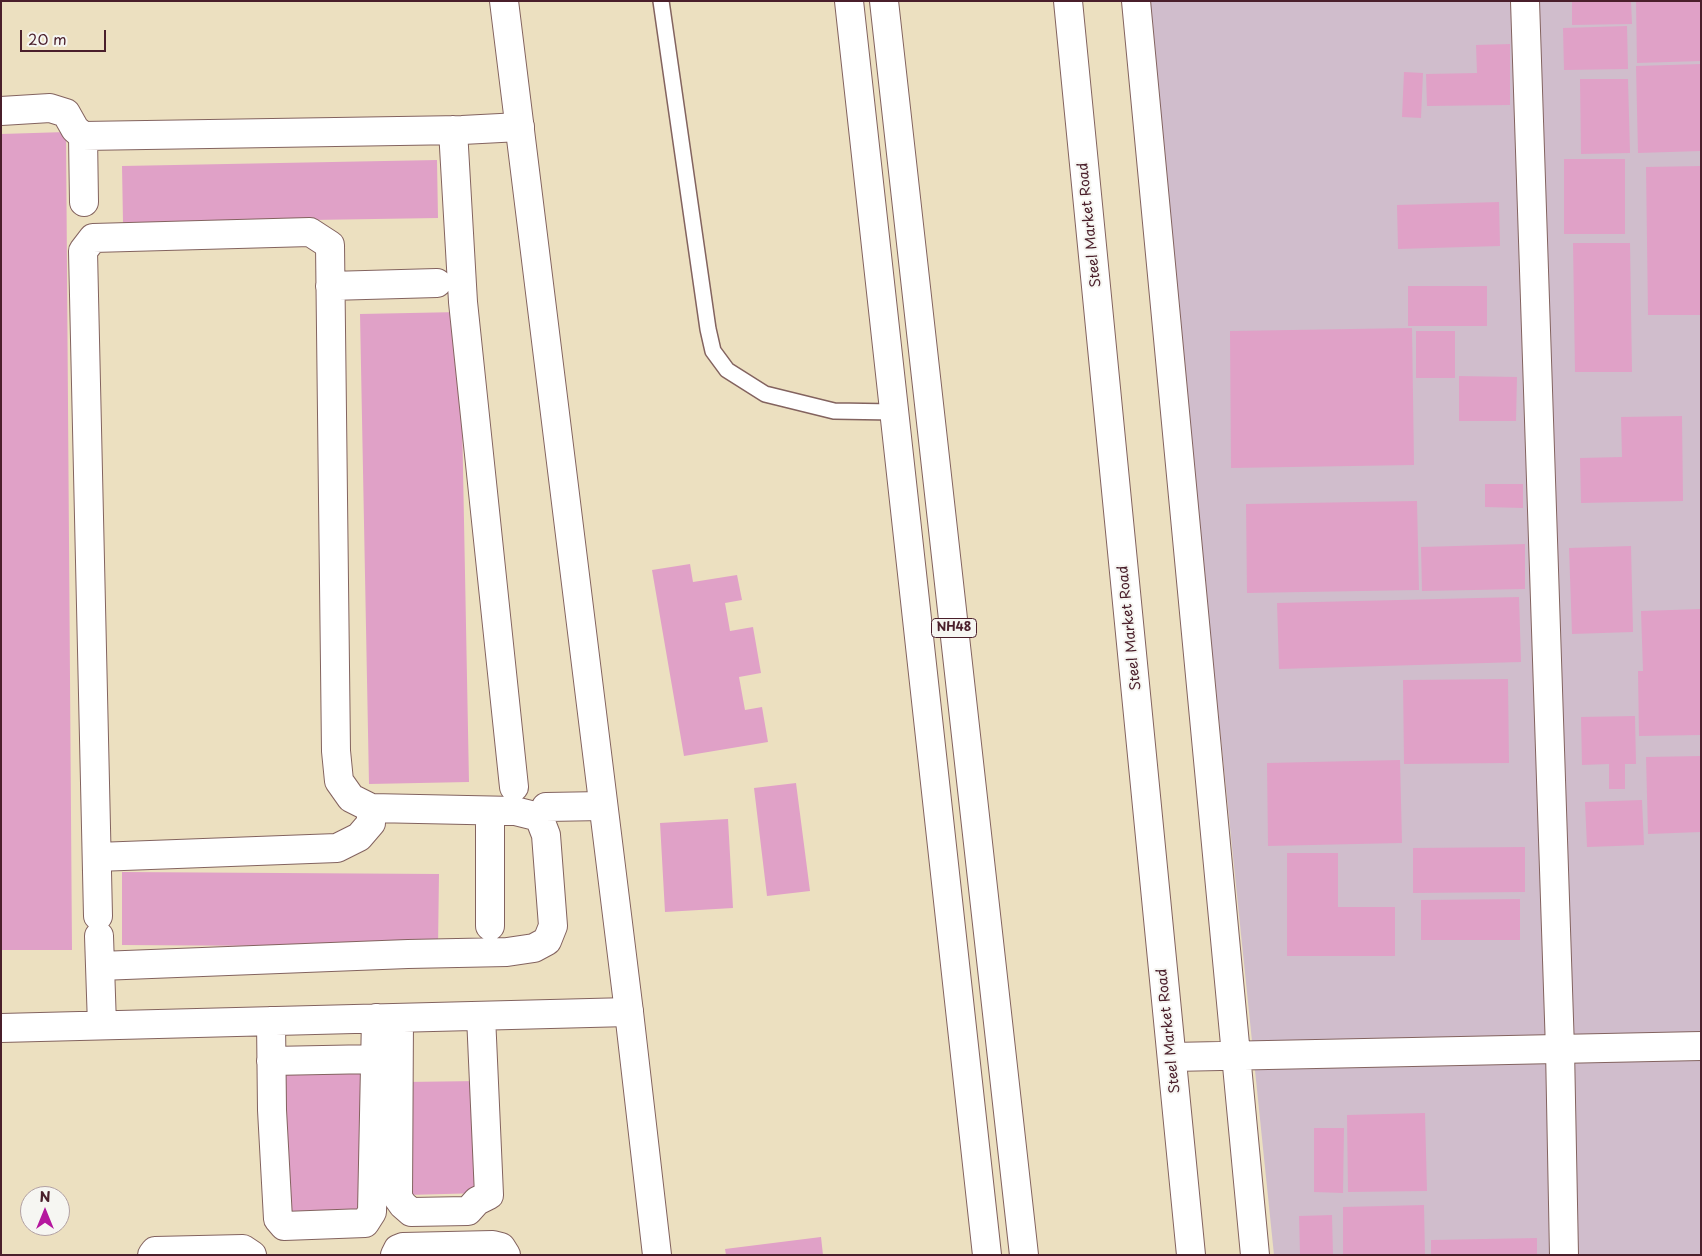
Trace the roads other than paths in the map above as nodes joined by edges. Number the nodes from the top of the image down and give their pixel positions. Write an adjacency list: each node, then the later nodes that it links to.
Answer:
1 (504, 1): 9 (main road)
2 (661, 1): 15 (lane)
3 (848, 1): 15 (main road, NH48)
4 (884, 1): 42 (main road, NH48)
5 (1068, 1): 33 (main road, Steel Market Road)
6 (1136, 1): 32 (main road)
7 (1525, 1): 31 (main road)
8 (1, 111): 11 (main road)
9 (520, 127): 10 (main road); 17 (main road)
10 (453, 130): 11 (main road); 16 (main road)
11 (83, 136): 12 (main road)
12 (84, 202)
13 (437, 283): 14 (main road)
14 (330, 286): 19 (main road); 21 (main road)
15 (894, 412): 41 (main road, NH48)
16 (514, 787)
17 (604, 806): 18 (main road); 24 (main road)
18 (546, 807)
19 (371, 808): 20 (main road); 21 (main road)
20 (490, 811): 22 (main road); 23 (main road)
21 (97, 857): 23 (main road)
22 (490, 926)
23 (100, 966): 28 (main road)
24 (629, 1012): 25 (main road); 40 (main road)
25 (482, 1016): 26 (main road); 26 (main road)
26 (388, 1018): 27 (main road); 34 (main road)
27 (271, 1021): 28 (main road); 35 (main road)
28 (102, 1025): 29 (main road)
29 (1, 1028)
30 (1701, 1046): 31 (main road)
31 (1560, 1049): 32 (main road); 45 (main road)
32 (1236, 1055): 33 (main road); 44 (main road)
33 (1172, 1057): 43 (main road, Steel Market Road)
34 (376, 1060): 35 (main road); 35 (main road)
35 (271, 1061)
36 (152, 1255): 37 (main road)
37 (252, 1255)
38 (395, 1255): 39 (main road)
39 (506, 1255)
40 (657, 1255)
41 (987, 1255)
42 (1024, 1255)
43 (1191, 1255)
44 (1256, 1255)
45 (1564, 1255)

